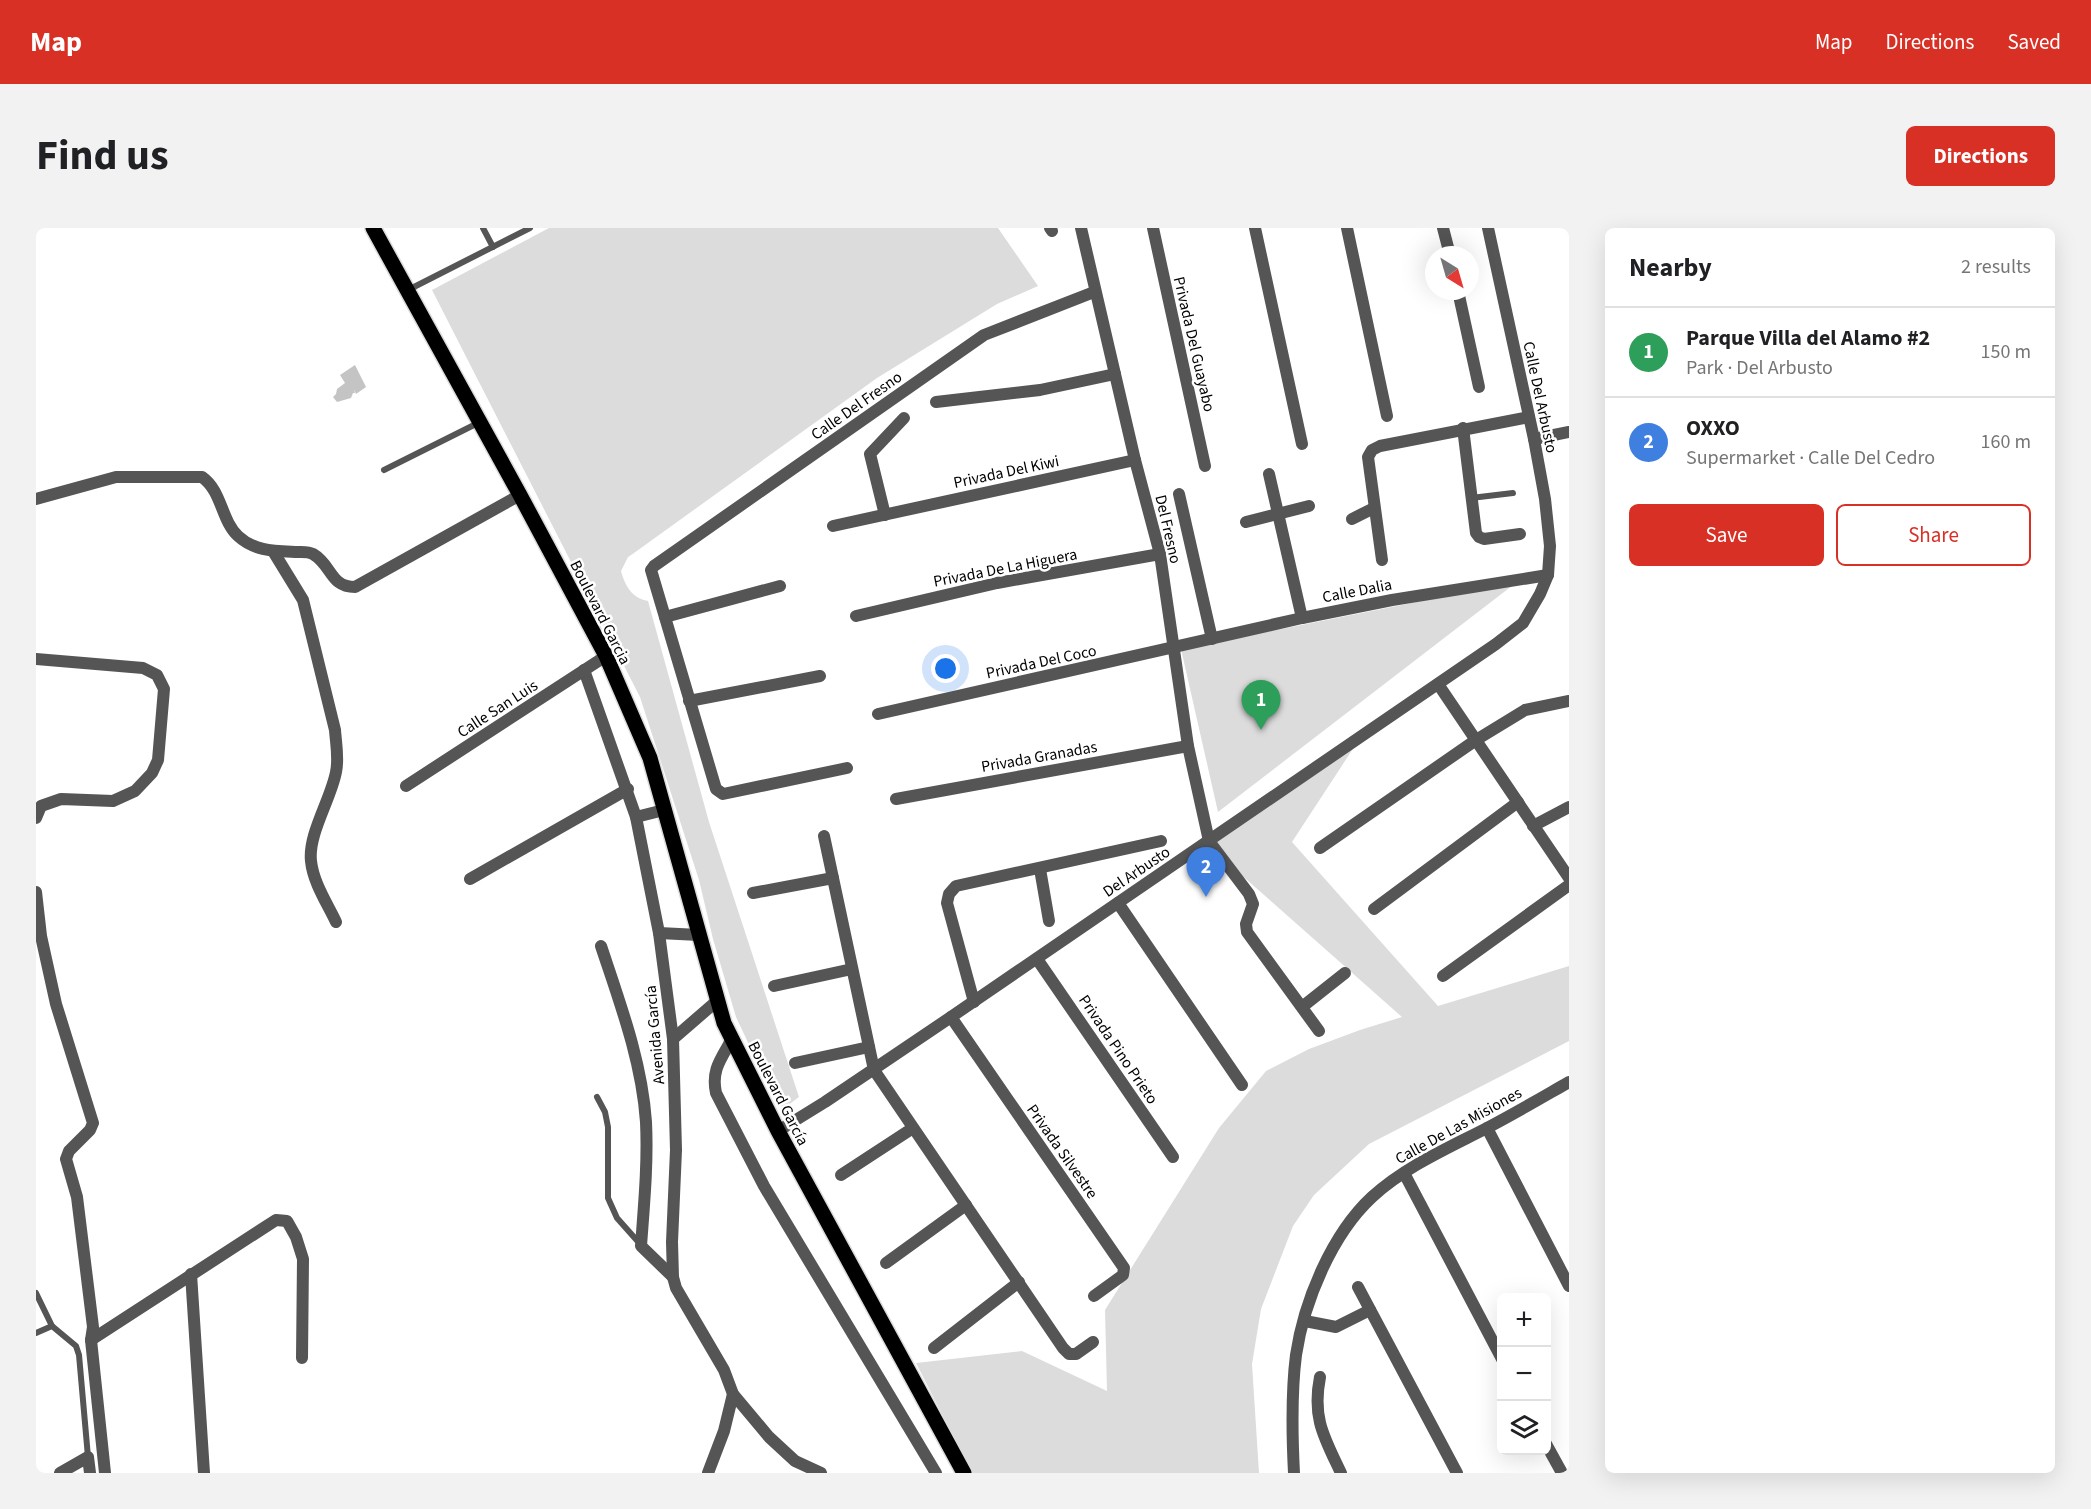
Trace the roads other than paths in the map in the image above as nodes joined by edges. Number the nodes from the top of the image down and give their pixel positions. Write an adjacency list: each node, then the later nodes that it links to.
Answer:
1 (373, 228): 12 (main road, Boulevard Garcia)
2 (483, 228): 11 (lane)
3 (530, 228): 11 (lane)
4 (1081, 228): 13 (street, Del Fresno)
5 (1153, 228): 27 (street, Privada Del Guayabo)
6 (1255, 228): 25 (street)
7 (1347, 228): 18 (street)
8 (1443, 228): 10 (street)
9 (1488, 228): 19 (street, Calle Del Arbusto)
10 (1448, 246)
11 (493, 247): 12 (lane)
12 (408, 290): 21 (main road, Boulevard Garcia)
13 (1094, 292): 15 (street, Del Fresno); 49 (street, Calle Del Fresno)
14 (1460, 300): 16 (street)
15 (1114, 374): 17 (street); 26 (street, Del Fresno)
16 (1479, 387)
17 (936, 402)
18 (1388, 416)
19 (1529, 417): 22 (street); 24 (street, Calle Del Arbusto)
20 (904, 418): 37 (street)
21 (480, 422): 28 (lane); 32 (main road, Boulevard Garcia)
22 (1463, 428): 33 (street); 36 (street)
23 (1569, 432): 24 (street)
24 (1534, 439): 46 (street, Calle Del Arbusto)
25 (1302, 444)
26 (1135, 460): 37 (street, Privada Del Kiwi); 44 (street, Del Fresno)
27 (1205, 466)
28 (384, 470)
29 (1269, 474): 38 (street)
30 (1179, 494): 51 (street)
31 (1513, 494): 33 (lane)
32 (520, 495): 43 (street); 53 (main road, Boulevard Garcia)
33 (1471, 498): 42 (street)
34 (36, 499): 43 (street)
35 (1309, 506): 38 (street)
36 (1374, 508): 39 (street); 45 (street)
37 (885, 515): 41 (street, Privada Del Kiwi)
38 (1280, 515): 40 (street); 50 (street)
39 (1352, 519)
40 (1246, 522)
41 (833, 526)
42 (1520, 534)
43 (273, 551): 87 (street)
44 (1160, 554): 48 (street, Privada De La Higuera); 52 (street, Del Fresno)
45 (1382, 560)
46 (1548, 575): 50 (street, Calle Dalia); 57 (street, Del Arbusto)
47 (780, 586): 49 (street)
48 (856, 616)
49 (665, 617): 58 (street)
50 (1302, 618): 51 (street, Calle Dalia)
51 (1212, 639): 52 (street, Calle Dalia)
52 (1175, 649): 60 (street, Privada Del Coco); 62 (street, Del Fresno)
53 (606, 656): 55 (street, Calle San Luis); 69 (main road, Boulevard Garcia)
54 (36, 659): 71 (street)
55 (584, 670): 64 (street, Calle San Luis); 65 (street, Avenida García)
56 (820, 676): 58 (street)
57 (1438, 684): 61 (street); 75 (street, Del Arbusto)
58 (689, 701): 63 (street)
59 (1569, 701): 61 (street)
60 (878, 714)
61 (1476, 740): 67 (street); 76 (street)
62 (1188, 746): 66 (street, Privada Granadas); 75 (street, Del Fresno)
63 (847, 768)
64 (406, 786)
65 (628, 789): 70 (street, Avenida García); 80 (street)
66 (896, 799)
67 (1518, 802): 72 (street); 85 (street)
68 (1569, 807): 72 (street)
69 (664, 810): 70 (street); 89 (main road, Boulevard Garcia)
70 (636, 817): 88 (street, Avenida García)
71 (36, 818)
72 (1533, 826): 79 (street)
73 (824, 836): 78 (street)
74 (1161, 841): 77 (street)
75 (1209, 842): 84 (street, Del Arbusto); 98 (street)
76 (1320, 848)
77 (1040, 869): 86 (street); 97 (street)
78 (833, 878): 83 (street); 92 (street)
79 (1569, 878)
80 (470, 879)
81 (1569, 885): 94 (street)
82 (36, 892): 129 (street)
83 (753, 893)
84 (1118, 903): 91 (street, Del Arbusto); 107 (street)
85 (1374, 909)
86 (1049, 921)
87 (336, 922)
88 (659, 933): 89 (street); 101 (street, Avenida García)
89 (699, 935): 96 (main road, Boulevard Garcia)
90 (601, 946): 116 (street)
91 (1037, 959): 97 (street, Del Arbusto); 112 (street, Privada Pino Prieto)
92 (852, 969): 95 (street); 103 (street)
93 (1345, 973): 98 (street)
94 (1443, 976)
95 (774, 986)
96 (717, 1000): 101 (street); 102 (main road, Boulevard Garcia)
97 (974, 1002): 99 (street, Del Arbusto)
98 (1302, 1007): 100 (street)
99 (951, 1017): 105 (street, Del Arbusto); 124 (street, Privada Silvestre)
100 (1319, 1031)
101 (673, 1039): 119 (street, Avenida García)
102 (732, 1039): 111 (main road, Boulevard García); 144 (street, Boulevard García)
103 (869, 1047): 104 (street); 105 (street)
104 (795, 1064)
105 (874, 1070): 109 (street); 111 (street, Del Arbusto)
106 (1569, 1082): 110 (street, Calle De Las Misiones)
107 (1242, 1085)
108 (597, 1097): 116 (lane)
109 (913, 1128): 114 (street); 115 (street)
110 (1487, 1128): 113 (street, Calle De Las Misiones); 121 (street)
111 (778, 1131): 145 (main road, Boulevard García)
112 (1173, 1157)
113 (1404, 1173): 126 (street, Calle De Las Misiones); 132 (street)
114 (842, 1175)
115 (966, 1205): 117 (street); 120 (street)
116 (641, 1246): 119 (street)
117 (886, 1263)
118 (192, 1274): 129 (street); 133 (street); 141 (street)
119 (674, 1277): 135 (street, Avenida García)
120 (1019, 1282): 130 (street); 131 (street)
121 (1569, 1286)
122 (1358, 1287): 125 (street)
123 (36, 1293): 127 (lane)
124 (1094, 1296)
125 (1370, 1310): 126 (street); 148 (street)
126 (1305, 1321): 146 (street, Calle De Las Misiones)
127 (52, 1326): 128 (lane); 137 (lane)
128 (36, 1333)
129 (90, 1340): 140 (street)
130 (1093, 1342)
131 (934, 1348)
132 (1497, 1350)
133 (302, 1358)
134 (1320, 1377): 147 (street)
135 (733, 1394): 142 (street); 143 (street, Avenida García)
136 (1551, 1453): 149 (street)
137 (88, 1457): 138 (street); 139 (street)
138 (60, 1473)
139 (90, 1473)
140 (105, 1473)
141 (204, 1473)
142 (708, 1473)
143 (820, 1473)
144 (936, 1473)
145 (964, 1473)
146 (1294, 1473)
147 (1341, 1473)
148 (1457, 1473)
149 (1562, 1473)

